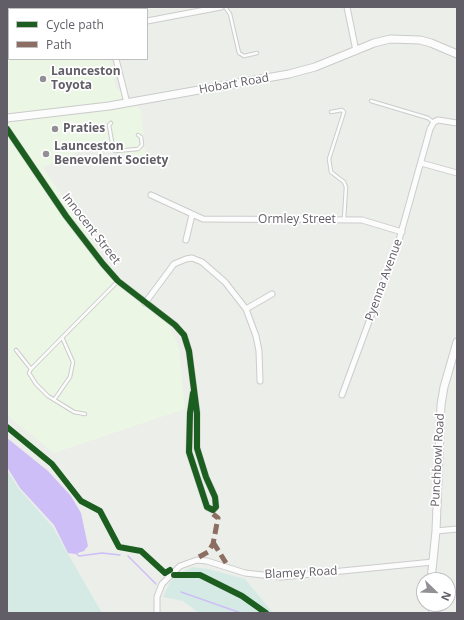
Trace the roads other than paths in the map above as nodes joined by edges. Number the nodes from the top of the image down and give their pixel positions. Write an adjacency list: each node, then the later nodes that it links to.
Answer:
1 (222, 7): 4 (street)
2 (225, 7): 6 (lane)
3 (347, 7): 5 (street)
4 (148, 21)
5 (356, 51): 7 (main road, Hobart Road); 10 (main road, Hobart Road)
6 (257, 53)
7 (456, 54)
8 (116, 60): 10 (street)
9 (371, 101): 14 (lane)
10 (127, 103): 12 (main road, Hobart Road)
11 (331, 112): 22 (lane)
12 (7, 118)
13 (112, 122): 17 (lane)
14 (434, 122): 15 (street); 18 (street, Pyenna Avenue)
15 (457, 123)
16 (7, 129): 25 (street, Innocent Street)
17 (138, 135)
18 (421, 163): 19 (street); 23 (street, Pyenna Avenue)
19 (457, 173)
20 (152, 195): 21 (street, Ormley Street)
21 (192, 215): 22 (street, Ormley Street); 24 (street)
22 (344, 220): 23 (street, Ormley Street)
23 (402, 232): 35 (street, Pyenna Avenue)
24 (186, 240)
25 (118, 281): 27 (street, Innocent Street); 29 (lane)
26 (272, 294): 28 (street)
27 (145, 303): 28 (street); 34 (street, Innocent Street)
28 (246, 309): 33 (street)
29 (62, 337): 32 (lane); 36 (lane)
30 (457, 342): 39 (main road, Punchbowl Road)
31 (16, 350): 32 (lane)
32 (31, 368): 36 (lane)
33 (260, 381)
34 (193, 393): 34 (street, Innocent Street)
35 (342, 395)
36 (54, 400): 37 (lane)
37 (85, 414)
38 (457, 529): 39 (street)
39 (436, 531): 40 (main road, Punchbowl Road)
40 (433, 562): 41 (main road, Punchbowl Road); 42 (street, Blamey Road)
41 (432, 572)
42 (157, 613)

